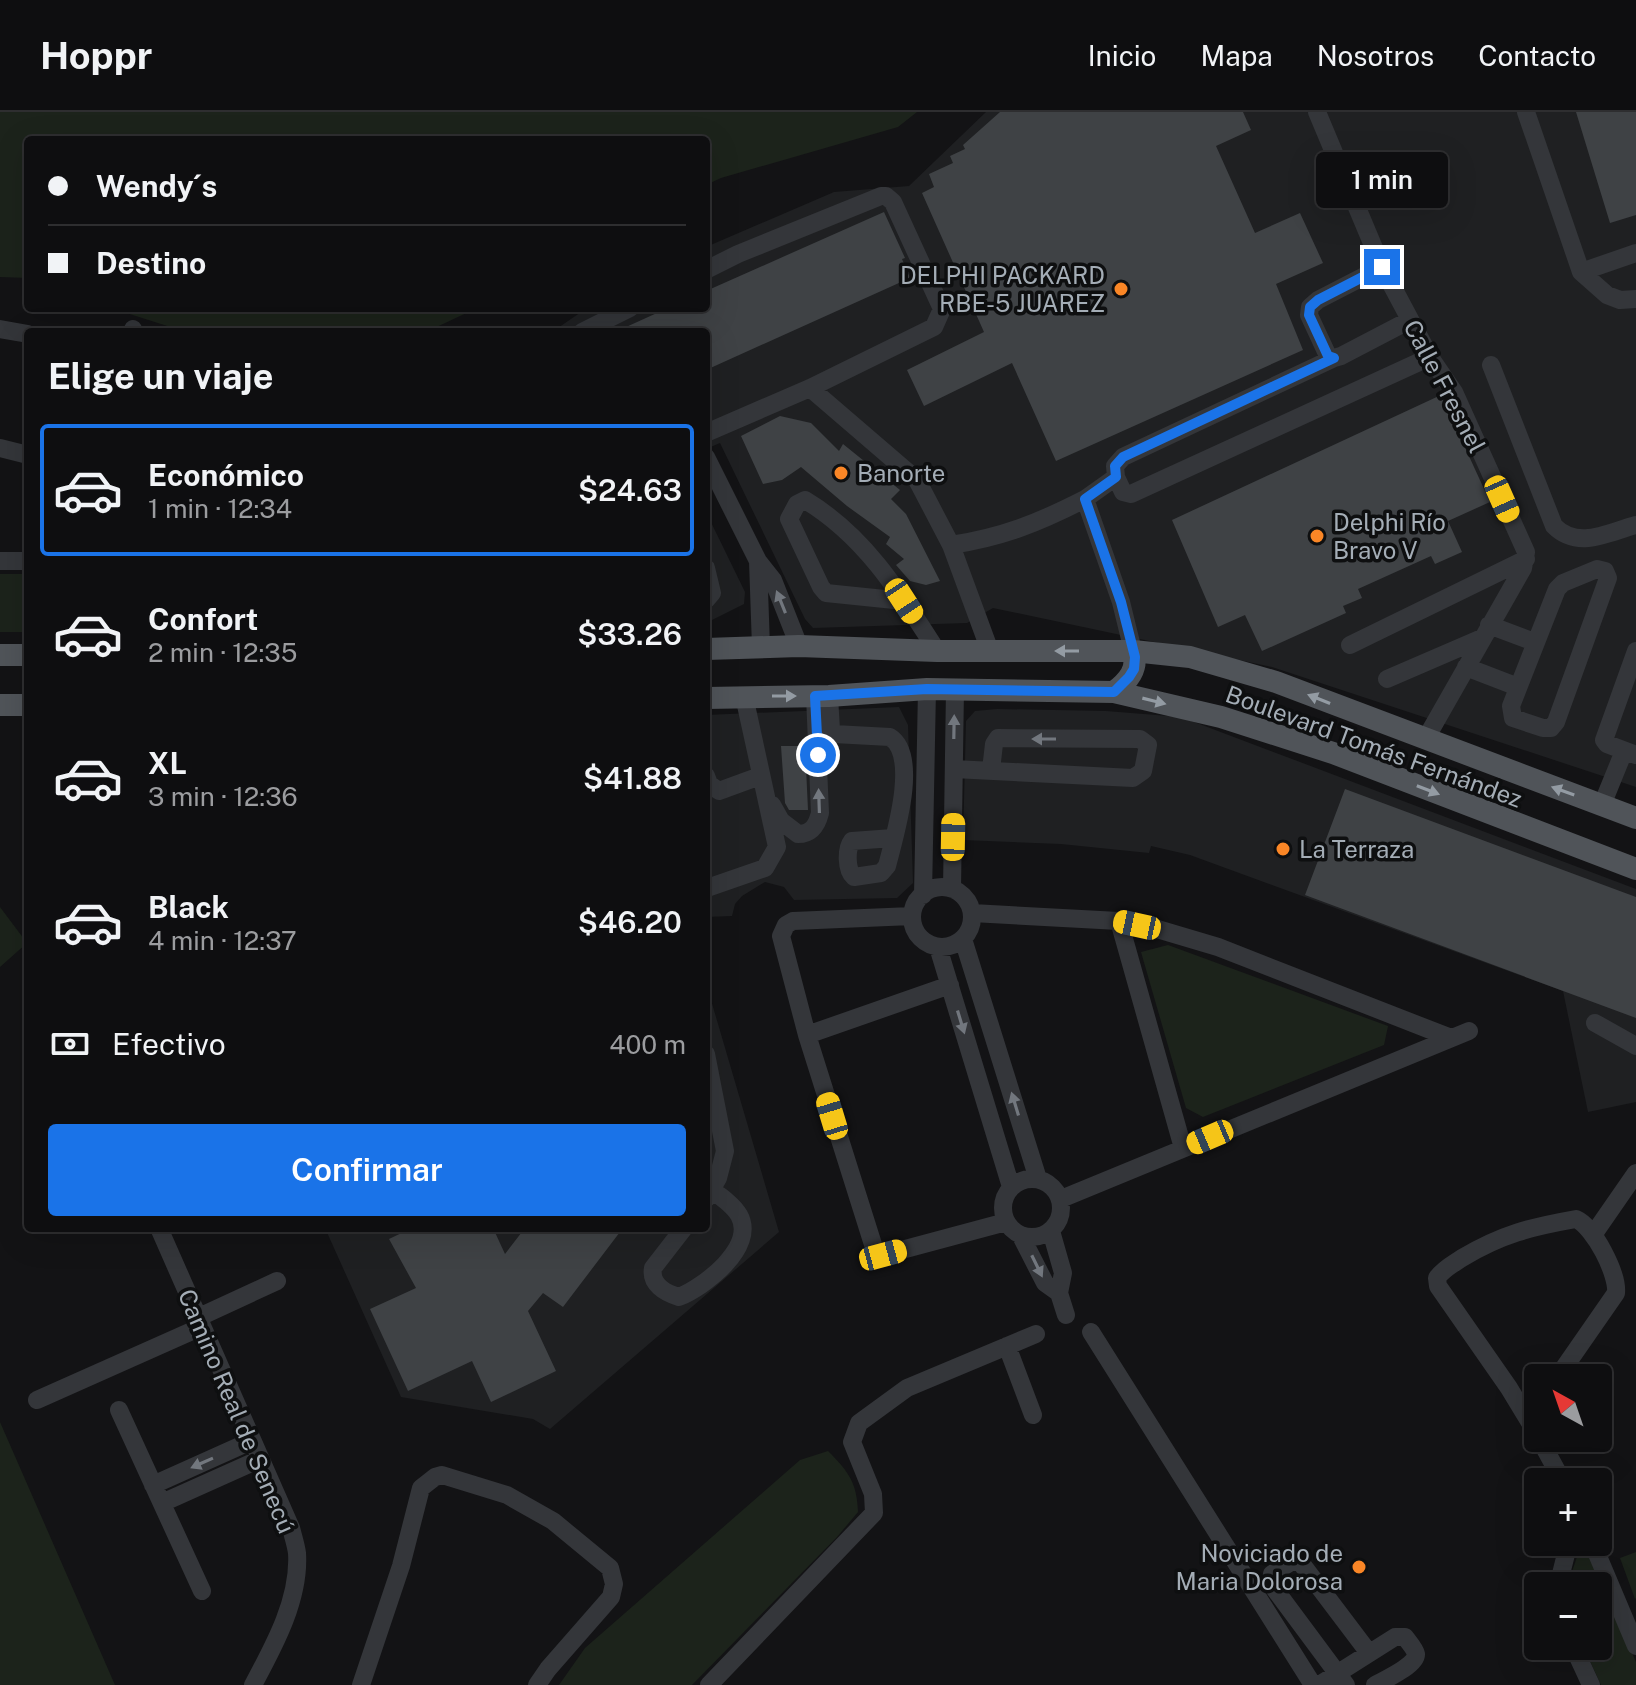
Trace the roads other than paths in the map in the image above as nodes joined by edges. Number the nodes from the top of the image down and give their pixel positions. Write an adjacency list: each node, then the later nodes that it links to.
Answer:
1 (1317, 112): 4 (street, Calle Fresnel)
2 (1526, 112): 6 (street)
3 (1636, 253): 6 (street)
4 (1382, 267): 9 (street, Calle Fresnel); 14 (street)
5 (710, 268): 16 (street)
6 (1581, 272): 7 (street)
7 (1636, 299)
8 (622, 312): 10 (street)
9 (1410, 320): 13 (street, Calle Fresnel); 14 (street)
10 (590, 328)
11 (0, 329): 12 (street)
12 (24, 333)
13 (1430, 357): 21 (street); 25 (street, Calle Fresnel)
14 (1334, 358): 21 (street)
15 (1491, 365): 23 (street)
16 (810, 388): 17 (street); 24 (street)
17 (710, 431)
18 (0, 448): 19 (street)
19 (24, 454)
20 (710, 465): 28 (street)
21 (1116, 477): 22 (street)
22 (1085, 499): 24 (street); 38 (street)
23 (1636, 525)
24 (951, 545): 37 (street)
25 (1526, 559): 30 (street); 32 (street)
26 (0, 561): 27 (street)
27 (24, 561)
28 (758, 561): 33 (street, one-way to 28); 34 (street)
29 (904, 601): 29 (street); 36 (street)
30 (1485, 632): 31 (street); 42 (street); 43 (street)
31 (1534, 642): 44 (street); 44 (street)
32 (1350, 645)
33 (799, 646): 34 (main road, Boulevard Tomás Fernández); 36 (main road, Boulevard Tomás Fernández)
34 (761, 647): 35 (main road, Boulevard Tomás Fernández)
35 (710, 649)
36 (937, 651): 37 (main road, Boulevard Tomás Fernández)
37 (990, 651): 38 (main road, Boulevard Tomás Fernández, one-way to 37)
38 (1133, 651): 47 (main road); 53 (main road, Boulevard Tomás Fernández, one-way to 38)
39 (1636, 651): 55 (street)
40 (0, 655): 41 (main road)
41 (24, 655)
42 (1466, 667): 44 (street); 53 (street)
43 (1387, 679)
44 (1518, 687)
45 (927, 689): 46 (main road, Boulevard Tomás Fernández); 49 (main road, Boulevard Tomás Fernández); 54 (street)
46 (955, 689): 47 (main road, Boulevard Tomás Fernández); 57 (street, one-way to 46)
47 (1114, 692): 66 (main road, Boulevard Tomás Fernández, one-way to 66)
48 (744, 696): 49 (main road, Boulevard Tomás Fernández, one-way to 49); 50 (main road, Boulevard Tomás Fernández); 59 (street)
49 (822, 696): 56 (street); 59 (street, one-way to 49)
50 (710, 698)
51 (0, 705): 52 (main road)
52 (24, 705)
53 (1425, 740): 63 (main road, Boulevard Tomás Fernández, one-way to 53)
54 (926, 753): 56 (street); 61 (street)
55 (1630, 753): 63 (street)
56 (902, 754): 65 (street)
57 (954, 769): 58 (street); 62 (street)
58 (991, 770): 58 (street, one-way to 58)
59 (761, 782): 60 (street); 67 (street)
60 (710, 785)
61 (925, 798): 62 (street); 69 (street)
62 (953, 798): 68 (street)
63 (1602, 805): 64 (main road, Boulevard Tomás Fernández)
64 (1636, 818)
65 (893, 838)
66 (1636, 869)
67 (710, 887)
68 (952, 889): 69 (street); 70 (street)
69 (923, 895): 71 (street)
70 (972, 913): 72 (street); 73 (street)
71 (912, 916): 74 (street); 78 (street)
72 (1119, 921): 79 (street); 82 (street)
73 (963, 939): 74 (street); 84 (street, one-way to 73)
74 (938, 947): 75 (street)
75 (950, 985): 78 (street); 86 (street, one-way to 86)
76 (1595, 1023): 80 (street)
77 (1469, 1031): 79 (street)
78 (807, 1035): 89 (street)
79 (1451, 1038): 82 (street)
80 (1636, 1046)
81 (710, 1074): 85 (street)
82 (1183, 1148): 88 (street)
83 (1636, 1173): 93 (street)
84 (1038, 1179): 86 (street); 88 (street)
85 (710, 1187)
86 (1011, 1187): 89 (street)
87 (710, 1194): 92 (street)
88 (1061, 1199): 90 (street)
89 (1006, 1222): 94 (street)
90 (1051, 1231): 94 (street); 96 (street)
91 (161, 1232): 98 (street, Camino Real de Senecú)
92 (681, 1232)
93 (1593, 1235): 102 (street); 104 (street)
94 (1021, 1236): 96 (street, one-way to 96)
95 (277, 1281): 98 (street)
96 (1059, 1293): 97 (street)
97 (1066, 1315)
98 (199, 1322): 103 (street); 107 (street, Camino Real de Senecú)
99 (1091, 1332): 121 (street)
100 (1036, 1334): 101 (street)
101 (1007, 1346): 106 (street); 120 (street)
102 (1567, 1364)
103 (37, 1400)
104 (1524, 1400)
105 (119, 1410): 109 (street)
106 (1033, 1415)
107 (251, 1441): 108 (street, Camino Real de Senecú); 109 (street, one-way to 109)
108 (260, 1459): 110 (street); 117 (street, Camino Real de Senecú)
109 (153, 1485): 110 (street)
110 (162, 1503): 112 (street)
111 (1598, 1556): 113 (street)
112 (202, 1591)
113 (1636, 1646)
114 (1369, 1653): 116 (street); 116 (street); 122 (street)
115 (1579, 1660): 123 (street)
116 (1342, 1679): 121 (street)
117 (253, 1685)
118 (361, 1685): 119 (street)
119 (537, 1685)
120 (709, 1685)
121 (1316, 1685)
122 (1375, 1685)
123 (1591, 1685)

